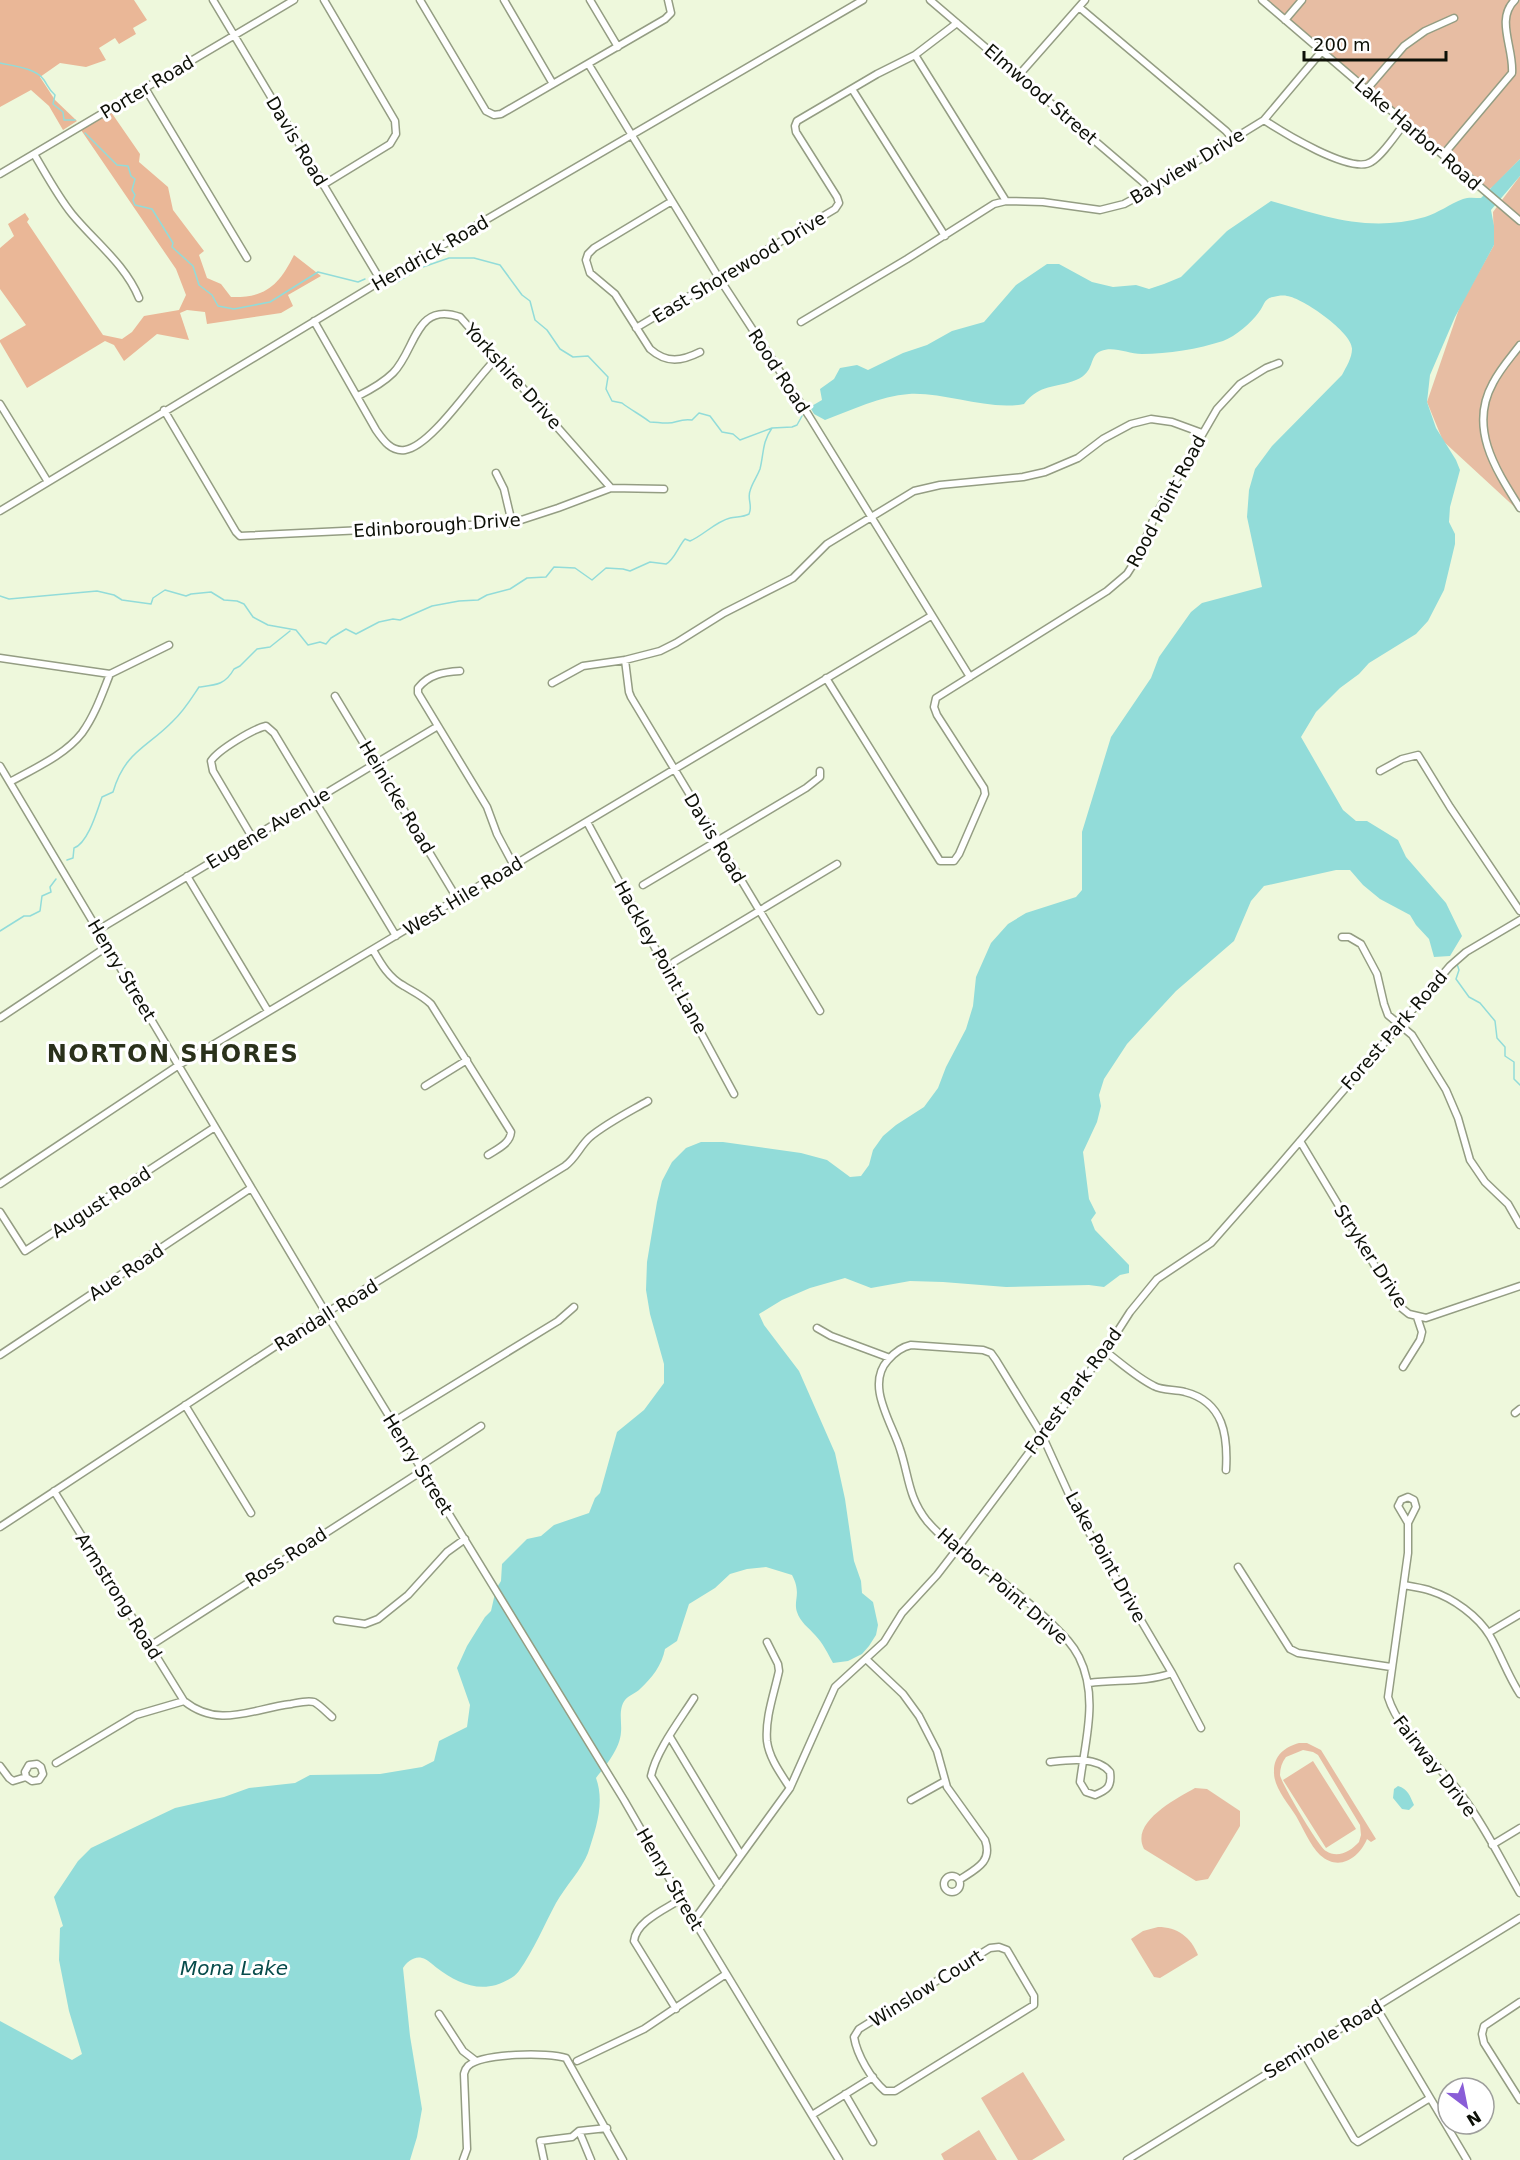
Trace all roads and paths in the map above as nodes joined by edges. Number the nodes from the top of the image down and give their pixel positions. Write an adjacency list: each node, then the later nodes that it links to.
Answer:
1 (213, 0): 18 (street, Davis Road)
2 (294, 0): 18 (street, Porter Road)
3 (324, 0): 35 (street)
4 (420, 0): 24 (street)
5 (504, 0): 24 (street)
6 (590, 0): 19 (street)
7 (668, 0): 19 (street)
8 (863, 0): 30 (street, Hendrick Road)
9 (930, 0): 17 (street, Elmwood Street)
10 (1084, 0): 14 (street)
11 (1262, 0): 16 (street, Lake Harbor Road)
12 (1302, 0): 16 (street)
13 (1515, 0): 33 (street)
14 (1079, 7): 23 (street); 31 (street)
15 (1454, 18): 27 (street)
16 (1285, 20): 20 (street, Lake Harbor Road)
17 (957, 23): 21 (street); 23 (street, Elmwood Street)
18 (234, 35): 25 (street, Porter Road); 35 (street, Davis Road)
19 (618, 46): 22 (street)
20 (1322, 51): 27 (street, Lake Harbor Road); 28 (street, Bayview Drive)
21 (915, 55): 26 (street); 38 (street)
22 (589, 64): 24 (street); 30 (street, Rood Road)
23 (1019, 75): 36 (street, Elmwood Street)
24 (553, 84)
25 (145, 88): 32 (street, Porter Road); 41 (street)
26 (852, 89): 40 (street); 42 (street, East Shorewood Drive)
27 (1367, 89): 29 (street, Lake Harbor Road)
28 (1264, 120): 29 (street); 31 (street, Bayview Drive)
29 (1405, 123): 33 (street, Lake Harbor Road)
30 (632, 135): 37 (street, Rood Road); 43 (street, Hendrick Road)
31 (1233, 139): 36 (street, Bayview Drive)
32 (34, 154): 34 (street, Porter Road); 44 (street)
33 (1443, 155): 39 (street, Lake Harbor Road)
34 (0, 174)
35 (323, 185): 43 (street, Davis Road)
36 (1150, 190): 38 (street, Bayview Drive)
37 (672, 201): 42 (street, Rood Road); 47 (street)
38 (1006, 201): 40 (street, Bayview Drive)
39 (1520, 222)
40 (945, 236): 46 (street, Bayview Drive)
41 (247, 258)
42 (719, 278): 47 (street, East Shorewood Drive); 62 (street, Rood Road)
43 (381, 281): 45 (street, Hendrick Road)
44 (140, 298)
45 (314, 321): 52 (street); 54 (street, Hendrick Road)
46 (801, 322)
47 (636, 328): 49 (street)
48 (1520, 345): 60 (street)
49 (700, 352)
50 (496, 359): 52 (street, Yorkshire Drive); 52 (street); 58 (street, Yorkshire Drive)
51 (1280, 363): 55 (street, Rood Point Road)
52 (358, 396)
53 (0, 404): 57 (street)
54 (165, 410): 57 (street, Hendrick Road); 63 (street, Edinborough Drive)
55 (1202, 433): 62 (street); 70 (street, Rood Point Road)
56 (496, 473): 63 (street)
57 (48, 482): 61 (street, Hendrick Road)
58 (611, 488): 59 (street, Edinborough Drive); 63 (street, Edinborough Drive)
59 (664, 489)
60 (1520, 508)
61 (0, 511)
62 (870, 516): 64 (street, Rood Road); 67 (street)
63 (512, 523)
64 (931, 616): 70 (street, Rood Road); 71 (street, West Hile Road)
65 (169, 645): 69 (street)
66 (0, 658): 69 (street)
67 (625, 660): 72 (street); 77 (street, Davis Road)
68 (460, 671): 74 (street)
69 (110, 674): 80 (street)
70 (970, 677): 71 (street, Rood Point Road)
71 (826, 678): 77 (street, West Hile Road)
72 (552, 683)
73 (334, 696): 75 (street, Heinicke Road)
74 (438, 726): 75 (street, Eugene Avenue); 86 (street)
75 (376, 763): 81 (street, Eugene Avenue); 89 (street, Heinicke Road)
76 (0, 766): 80 (street, Henry Street)
77 (674, 770): 82 (street, West Hile Road); 84 (street, Davis Road)
78 (820, 771): 84 (street)
79 (1380, 771): 91 (street)
80 (10, 783): 93 (street, Henry Street)
81 (314, 800): 83 (street, Eugene Avenue); 83 (street); 94 (street)
82 (586, 822): 86 (street, West Hile Road); 106 (street, Hackley Point Lane)
83 (252, 837): 87 (street, Eugene Avenue)
84 (716, 840): 88 (street); 90 (street, Davis Road)
85 (837, 864): 90 (street)
86 (514, 866): 89 (street, West Hile Road)
87 (187, 876): 93 (street, Eugene Avenue); 99 (street)
88 (643, 885)
89 (458, 900): 94 (street, West Hile Road)
90 (759, 910): 98 (street); 100 (street, Davis Road)
91 (1520, 911)
92 (1520, 920): 102 (street, Forest Park Road)
93 (98, 930): 96 (street, Henry Street)
94 (396, 936): 97 (street, West Hile Road)
95 (1342, 937): 102 (street)
96 (108, 946): 101 (street); 104 (street, Henry Street)
97 (373, 950): 99 (street, West Hile Road); 103 (street)
98 (674, 962)
99 (268, 1011): 104 (street, West Hile Road)
100 (820, 1011)
101 (0, 1018)
102 (1400, 1025): 109 (street, Forest Park Road); 114 (street)
103 (467, 1060): 105 (street); 110 (street)
104 (179, 1065): 108 (street, Henry Street); 111 (street, West Hile Road)
105 (425, 1086)
106 (734, 1094)
107 (648, 1101): 117 (street, Randall Road)
108 (215, 1127): 112 (street, Henry Street); 113 (street, August Road)
109 (1300, 1141): 118 (street, Stryker Drive); 120 (street, Forest Park Road)
110 (488, 1155)
111 (0, 1184)
112 (251, 1188): 117 (street, Henry Street); 121 (street, Aue Road)
113 (0, 1212)
114 (1520, 1225)
115 (1520, 1286): 118 (street)
116 (574, 1307): 125 (street)
117 (326, 1313): 124 (street, Randall Road); 125 (street, Henry Street)
118 (1418, 1317): 123 (street, Stryker Drive)
119 (817, 1328): 122 (street)
120 (1105, 1351): 127 (street, Forest Park Road); 129 (street)
121 (0, 1355)
122 (890, 1358): 127 (street, Lake Point Drive); 135 (street, Harbor Point Drive)
123 (1403, 1367)
124 (185, 1405): 130 (street, Randall Road); 131 (street)
125 (393, 1422): 128 (street, Henry Street)
126 (481, 1426): 128 (street, Ross Road)
127 (1042, 1434): 135 (street, Forest Park Road); 145 (street, Lake Point Drive)
128 (421, 1468): 134 (street, Henry Street); 142 (street, Ross Road)
129 (1226, 1470)
130 (54, 1491): 133 (street, Randall Road); 142 (street, Armstrong Road)
131 (250, 1513)
132 (1408, 1523): 137 (street, Fairway Drive)
133 (0, 1527)
134 (465, 1539): 139 (street); 167 (street, Henry Street)
135 (957, 1549): 143 (street, Forest Park Road); 146 (street, Harbor Point Drive)
136 (1238, 1567): 144 (street)
137 (1404, 1585): 140 (street); 144 (street, Fairway Drive)
138 (1520, 1614): 140 (street)
139 (337, 1620)
140 (1488, 1634): 147 (street)
141 (767, 1642): 159 (street)
142 (150, 1646): 149 (street, Armstrong Road)
143 (866, 1659): 158 (street); 159 (street, Forest Park Road)
144 (1391, 1667): 162 (street, Fairway Drive)
145 (1172, 1673): 146 (street); 151 (street, Lake Point Drive)
146 (1089, 1683): 154 (street)
147 (1520, 1694)
148 (693, 1698): 152 (street)
149 (184, 1701): 150 (street); 155 (street)
150 (332, 1717)
151 (1201, 1728)
152 (670, 1737): 163 (street); 165 (street)
153 (1050, 1762): 154 (street)
154 (1084, 1762): 154 (street)
155 (56, 1763)
156 (0, 1766): 157 (street)
157 (26, 1777)
158 (945, 1781): 160 (street); 164 (street)
159 (790, 1788): 163 (street, Forest Park Road)
160 (911, 1800)
161 (1520, 1828): 162 (street)
162 (1492, 1845): 166 (street, Fairway Drive)
163 (741, 1856): 165 (street, Forest Park Road)
164 (959, 1880)
165 (719, 1887): 169 (street, Forest Park Road)
166 (1520, 1893)
167 (681, 1899): 169 (street, Henry Street); 173 (street)
168 (1520, 1918): 172 (street, Seminole Road)
169 (694, 1920): 170 (street, Henry Street)
170 (726, 1974): 173 (street); 183 (street, Henry Street)
171 (1520, 2002): 179 (street)
172 (1376, 2007): 175 (street, Seminole Road); 181 (street)
173 (676, 2009): 176 (street)
174 (440, 2014): 177 (street)
175 (1303, 2052): 181 (street); 192 (street, Seminole Road)
176 (577, 2061)
177 (473, 2063): 184 (street); 187 (street)
178 (873, 2077): 178 (street, Winslow Court); 180 (street)
179 (1517, 2089): 182 (street)
180 (845, 2094): 183 (street); 186 (street)
181 (1430, 2098): 193 (street)
182 (1520, 2100)
183 (812, 2115): 191 (street, Henry Street)
184 (607, 2128): 185 (street); 190 (street)
185 (579, 2132): 188 (street); 189 (street)
186 (873, 2142)
187 (463, 2160)
188 (544, 2160)
189 (591, 2160)
190 (623, 2160)
191 (839, 2160)
192 (1127, 2160)
193 (1467, 2160)

